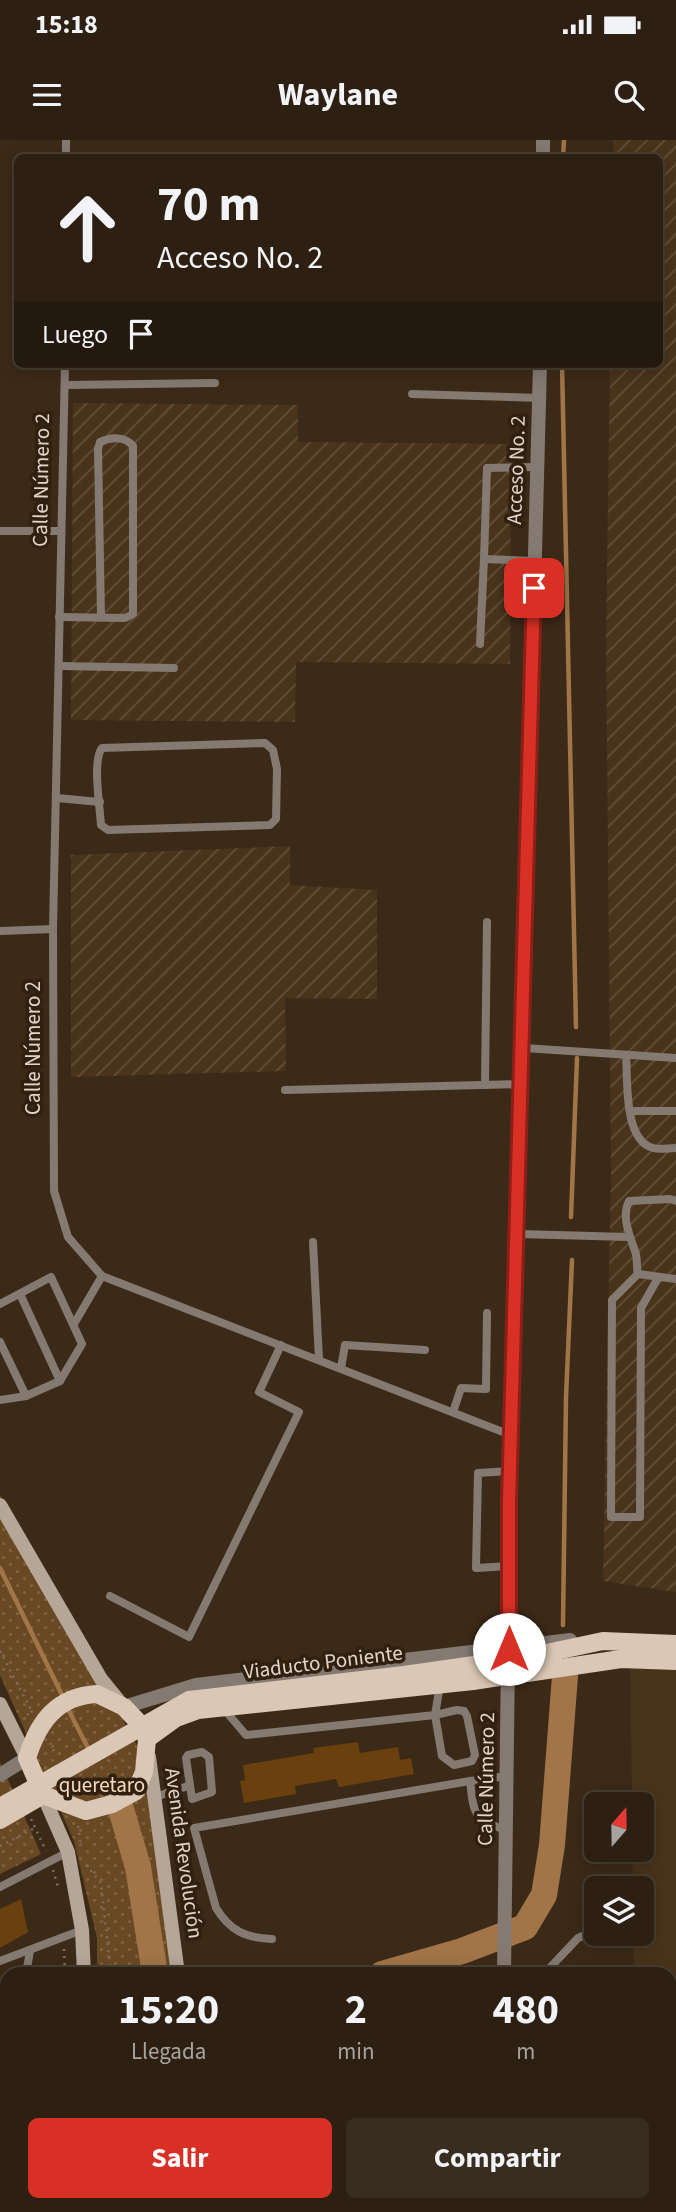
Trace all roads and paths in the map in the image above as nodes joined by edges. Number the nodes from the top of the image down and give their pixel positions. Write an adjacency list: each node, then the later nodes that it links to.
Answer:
1 (65, 368): 4 (lane, Calle Número 2)
2 (540, 368): 6 (street, Acceso No. 2)
3 (215, 383): 4 (lane)
4 (65, 385): 9 (lane, Calle Número 2)
5 (412, 394): 6 (lane)
6 (540, 398): 7 (street, Acceso No. 2)
7 (537, 467): 10 (lane); 11 (street, Acceso No. 2)
8 (0, 531): 9 (lane)
9 (61, 531): 12 (lane, Calle Número 2)
10 (484, 559): 11 (lane); 14 (lane)
11 (534, 561): 22 (street, Acceso No. 2)
12 (59, 617): 13 (lane); 15 (lane, Calle Número 2)
13 (101, 618): 13 (lane)
14 (480, 644)
15 (59, 666): 16 (lane); 17 (lane, Calle Número 2)
16 (174, 668)
17 (57, 798): 18 (lane); 20 (lane, Calle Número 2)
18 (100, 802): 18 (lane)
19 (487, 922): 26 (lane)
20 (53, 929): 21 (lane); 36 (lane, Calle Número 2)
21 (0, 931)
22 (524, 1048): 23 (lane); 25 (street, Acceso No. 2)
23 (626, 1055): 24 (lane); 28 (lane)
24 (676, 1058)
25 (523, 1084): 26 (lane); 32 (street, Acceso No. 2)
26 (485, 1085): 27 (lane)
27 (285, 1090)
28 (630, 1111): 29 (lane); 30 (lane)
29 (676, 1111)
30 (676, 1148)
31 (676, 1201): 33 (lane)
32 (519, 1234): 33 (lane); 52 (street, Acceso No. 2)
33 (628, 1237): 35 (lane)
34 (313, 1242): 46 (lane)
35 (638, 1274): 37 (lane); 37 (lane)
36 (102, 1276): 42 (lane); 44 (lane, Calle Número 2)
37 (657, 1278): 38 (lane)
38 (676, 1279)
39 (20, 1294): 40 (lane); 42 (lane); 48 (lane)
40 (0, 1304)
41 (487, 1313): 51 (lane)
42 (74, 1324): 48 (lane)
43 (0, 1342): 49 (lane)
44 (281, 1345): 46 (lane, Calle Número 2); 57 (lane)
45 (425, 1350): 47 (lane)
46 (319, 1359): 47 (lane, Calle Número 2)
47 (341, 1368): 51 (lane, Calle Número 2)
48 (60, 1381): 49 (lane)
49 (26, 1396): 50 (lane)
50 (0, 1400)
51 (453, 1412): 52 (lane, Calle Número 2)
52 (513, 1436): 53 (street, Acceso No. 2)
53 (511, 1471): 54 (street, Acceso No. 2); 56 (lane)
54 (509, 1502): 56 (street, Calle Número 2)
55 (0, 1505): 65 (main road)
56 (510, 1566): 60 (street, Calle Número 2)
57 (110, 1596)
58 (676, 1636): 60 (street)
59 (676, 1644): 76 (main road, Viaducto Poniente, bridge)
60 (515, 1649): 62 (street, Calle Número 2); 65 (street)
61 (676, 1661): 62 (main road)
62 (509, 1675): 63 (main road); 71 (street, Calle Número 2)
63 (440, 1685): 66 (main road); 67 (lane)
64 (0, 1704): 69 (main road)
65 (124, 1707): 68 (main road); 69 (main road)
66 (223, 1708): 67 (lane); 68 (main road)
67 (435, 1715): 67 (lane)
68 (147, 1739): 74 (main road); 75 (main road, Avenida Revolución)
69 (27, 1758): 70 (street); 74 (main road)
70 (0, 1775)
71 (508, 1776): 72 (lane); 79 (street, Calle Número 2)
72 (470, 1781): 79 (lane); 85 (lane)
73 (188, 1786): 73 (lane); 75 (lane)
74 (43, 1795): 77 (main road); 81 (main road)
75 (155, 1797): 90 (main road, Avenida Revolución)
76 (0, 1807)
77 (0, 1820)
78 (35, 1828): 80 (path)
79 (507, 1831): 91 (street, Calle Número 2)
80 (0, 1846)
81 (68, 1852): 82 (lane); 83 (main road)
82 (0, 1887)
83 (82, 1930): 86 (lane); 89 (main road)
84 (584, 1935): 92 (lane)
85 (272, 1939)
86 (30, 1951): 87 (lane); 88 (lane)
87 (0, 1961)
88 (27, 1967)
89 (84, 1967)
90 (177, 1967)
91 (504, 1967)
92 (551, 1967)

